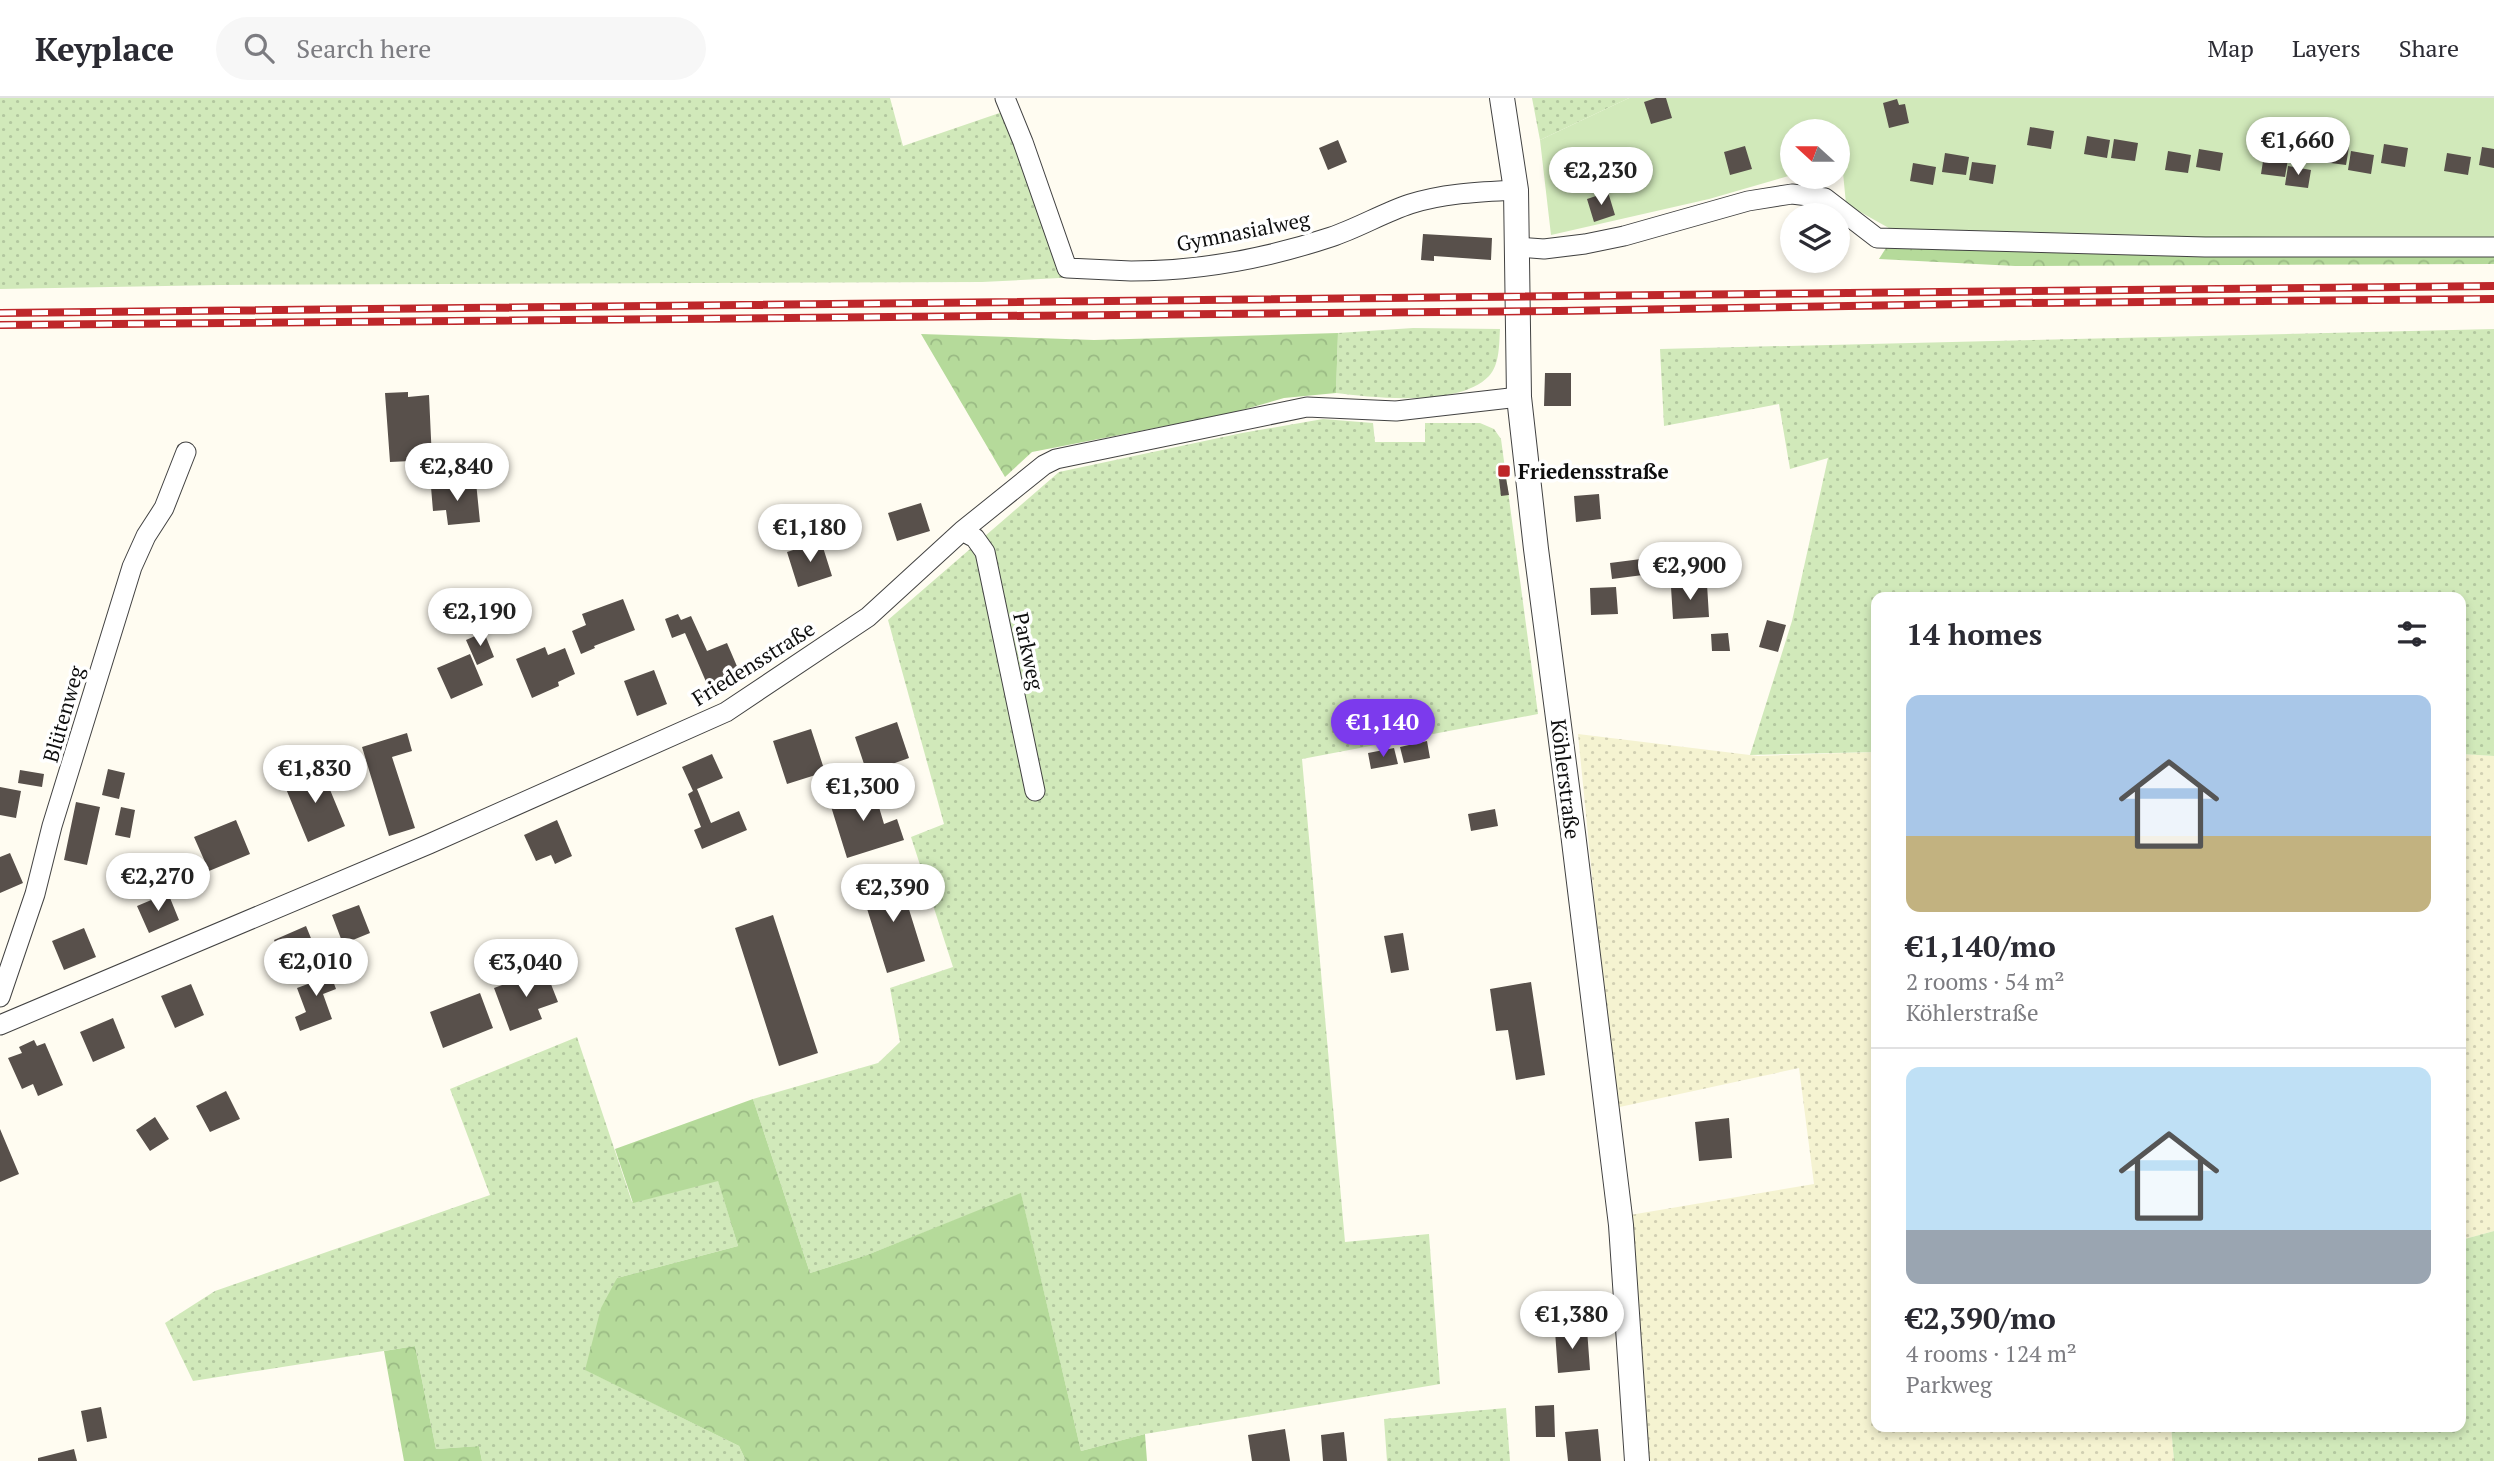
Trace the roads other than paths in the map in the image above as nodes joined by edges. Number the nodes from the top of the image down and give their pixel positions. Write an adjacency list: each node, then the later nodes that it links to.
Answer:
1 (1005, 98): 3 (street, Gymnasialweg)
2 (1502, 98): 3 (street, Köhlerstraße)
3 (1516, 190): 4 (street, Köhlerstraße)
4 (1518, 247): 5 (street); 6 (street, Köhlerstraße)
5 (2494, 247)
6 (1519, 397): 8 (street, Friedensstraße); 12 (street, Köhlerstraße)
7 (186, 452): 10 (street, Blütenweg)
8 (962, 531): 9 (street, Parkweg); 11 (street, Friedensstraße)
9 (1035, 791)
10 (0, 997)
11 (0, 1025)
12 (1637, 1461)

